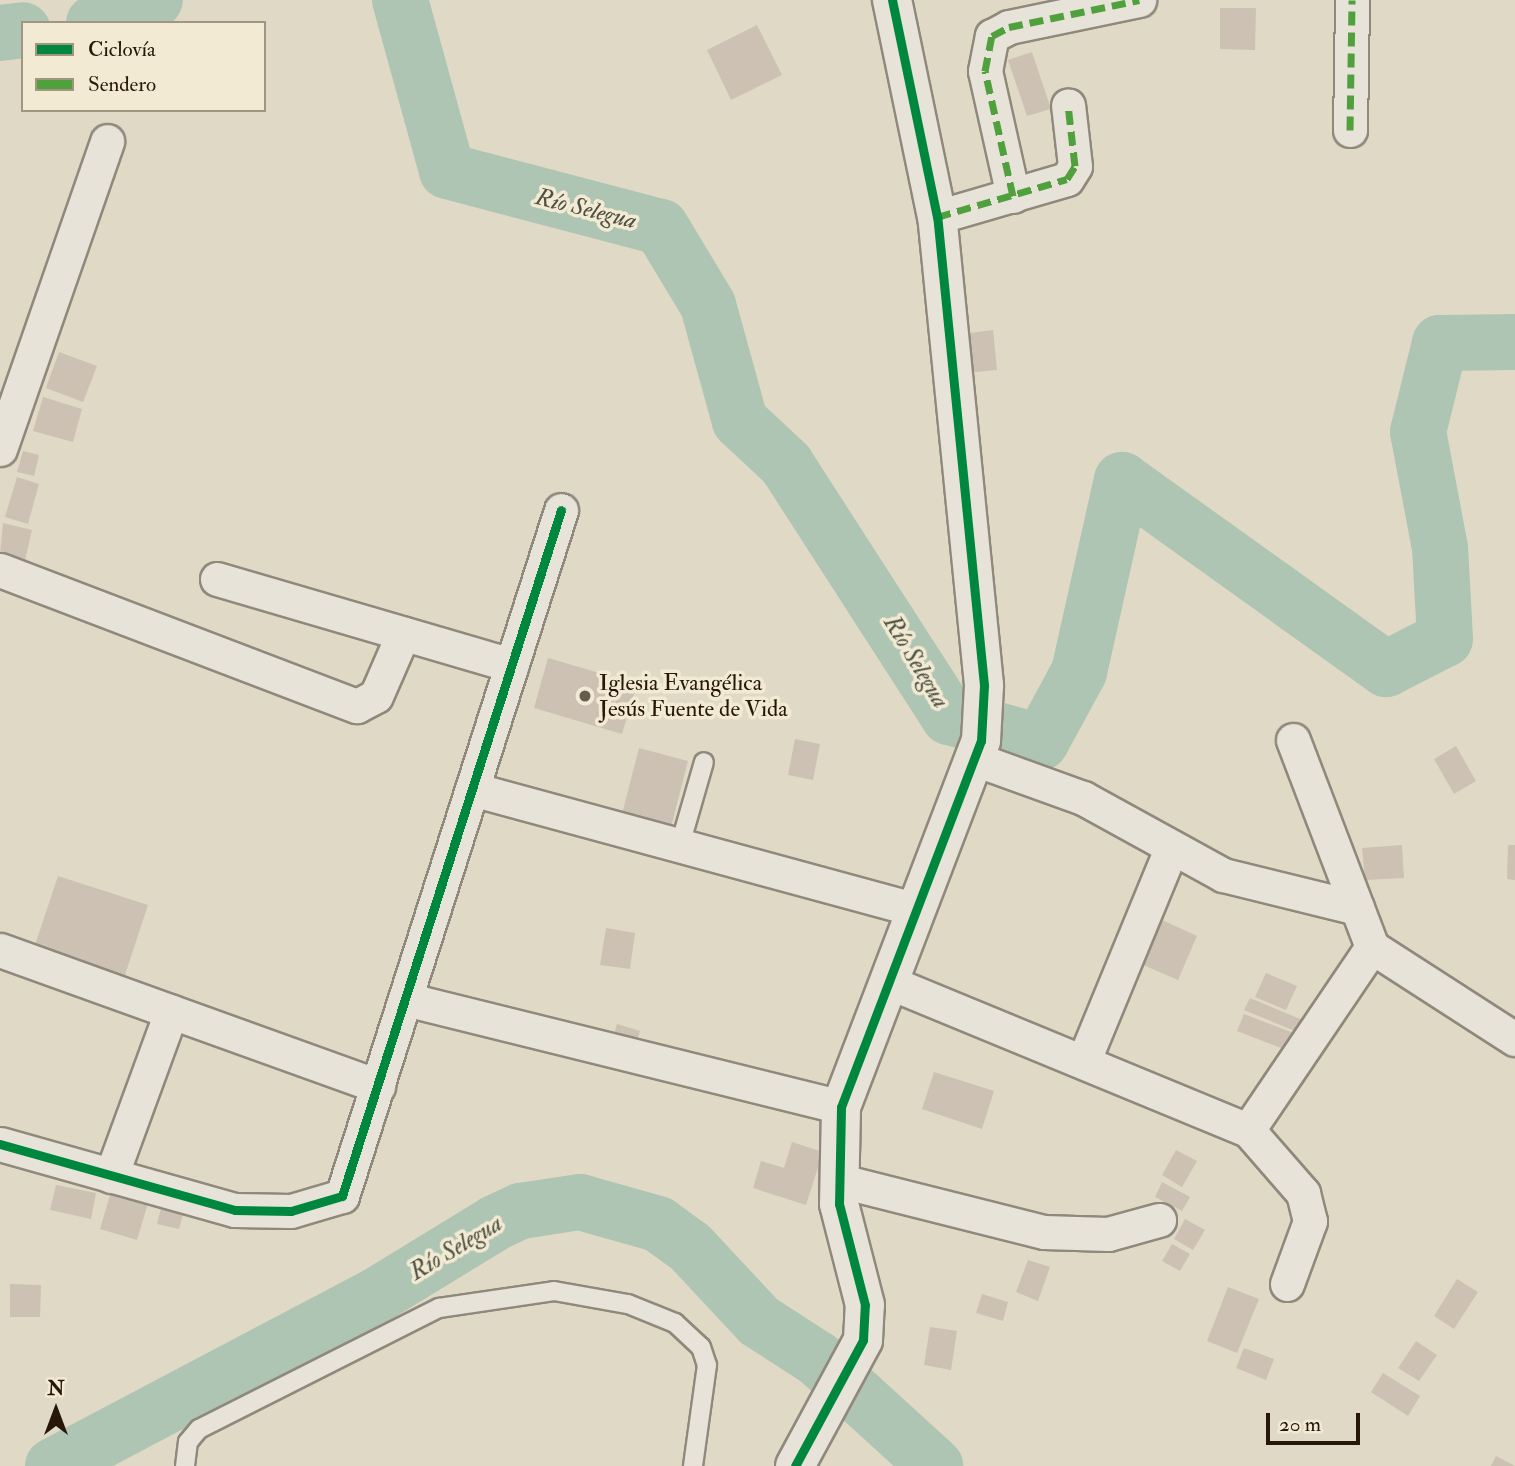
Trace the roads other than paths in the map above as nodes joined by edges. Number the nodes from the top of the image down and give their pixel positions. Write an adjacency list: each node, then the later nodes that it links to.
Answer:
1 (892, 0): 8 (street)
2 (1139, 0): 7 (street)
3 (1352, 0): 5 (street)
4 (1068, 105): 7 (street)
5 (1350, 131)
6 (107, 141): 9 (street)
7 (1013, 196): 8 (street)
8 (937, 218): 16 (street)
9 (0, 449)
10 (561, 510): 14 (street)
11 (0, 570): 13 (street)
12 (217, 579): 13 (street)
13 (403, 634): 14 (street)
14 (512, 665): 18 (street)
15 (1293, 740): 21 (street)
16 (978, 750): 20 (street); 22 (street)
17 (704, 762): 19 (lane)
18 (472, 789): 19 (street); 26 (street)
19 (680, 845): 22 (street)
20 (1172, 847): 21 (street); 29 (street)
21 (1357, 908): 23 (street)
22 (916, 910): 25 (street)
23 (1372, 947): 28 (street); 32 (street)
24 (0, 950): 27 (street)
25 (891, 982): 29 (street); 31 (street)
26 (405, 999): 30 (street); 31 (street)
27 (171, 1012): 30 (street); 34 (street)
28 (1515, 1038)
29 (1084, 1060): 32 (street)
30 (378, 1086): 34 (street)
31 (841, 1107): 35 (street)
32 (1248, 1130): 37 (street)
33 (0, 1144): 34 (street)
34 (111, 1176)
35 (837, 1180): 36 (street); 40 (street)
36 (1158, 1220)
37 (1287, 1283)
38 (185, 1466): 39 (lane)
39 (693, 1466)
40 (795, 1466)

